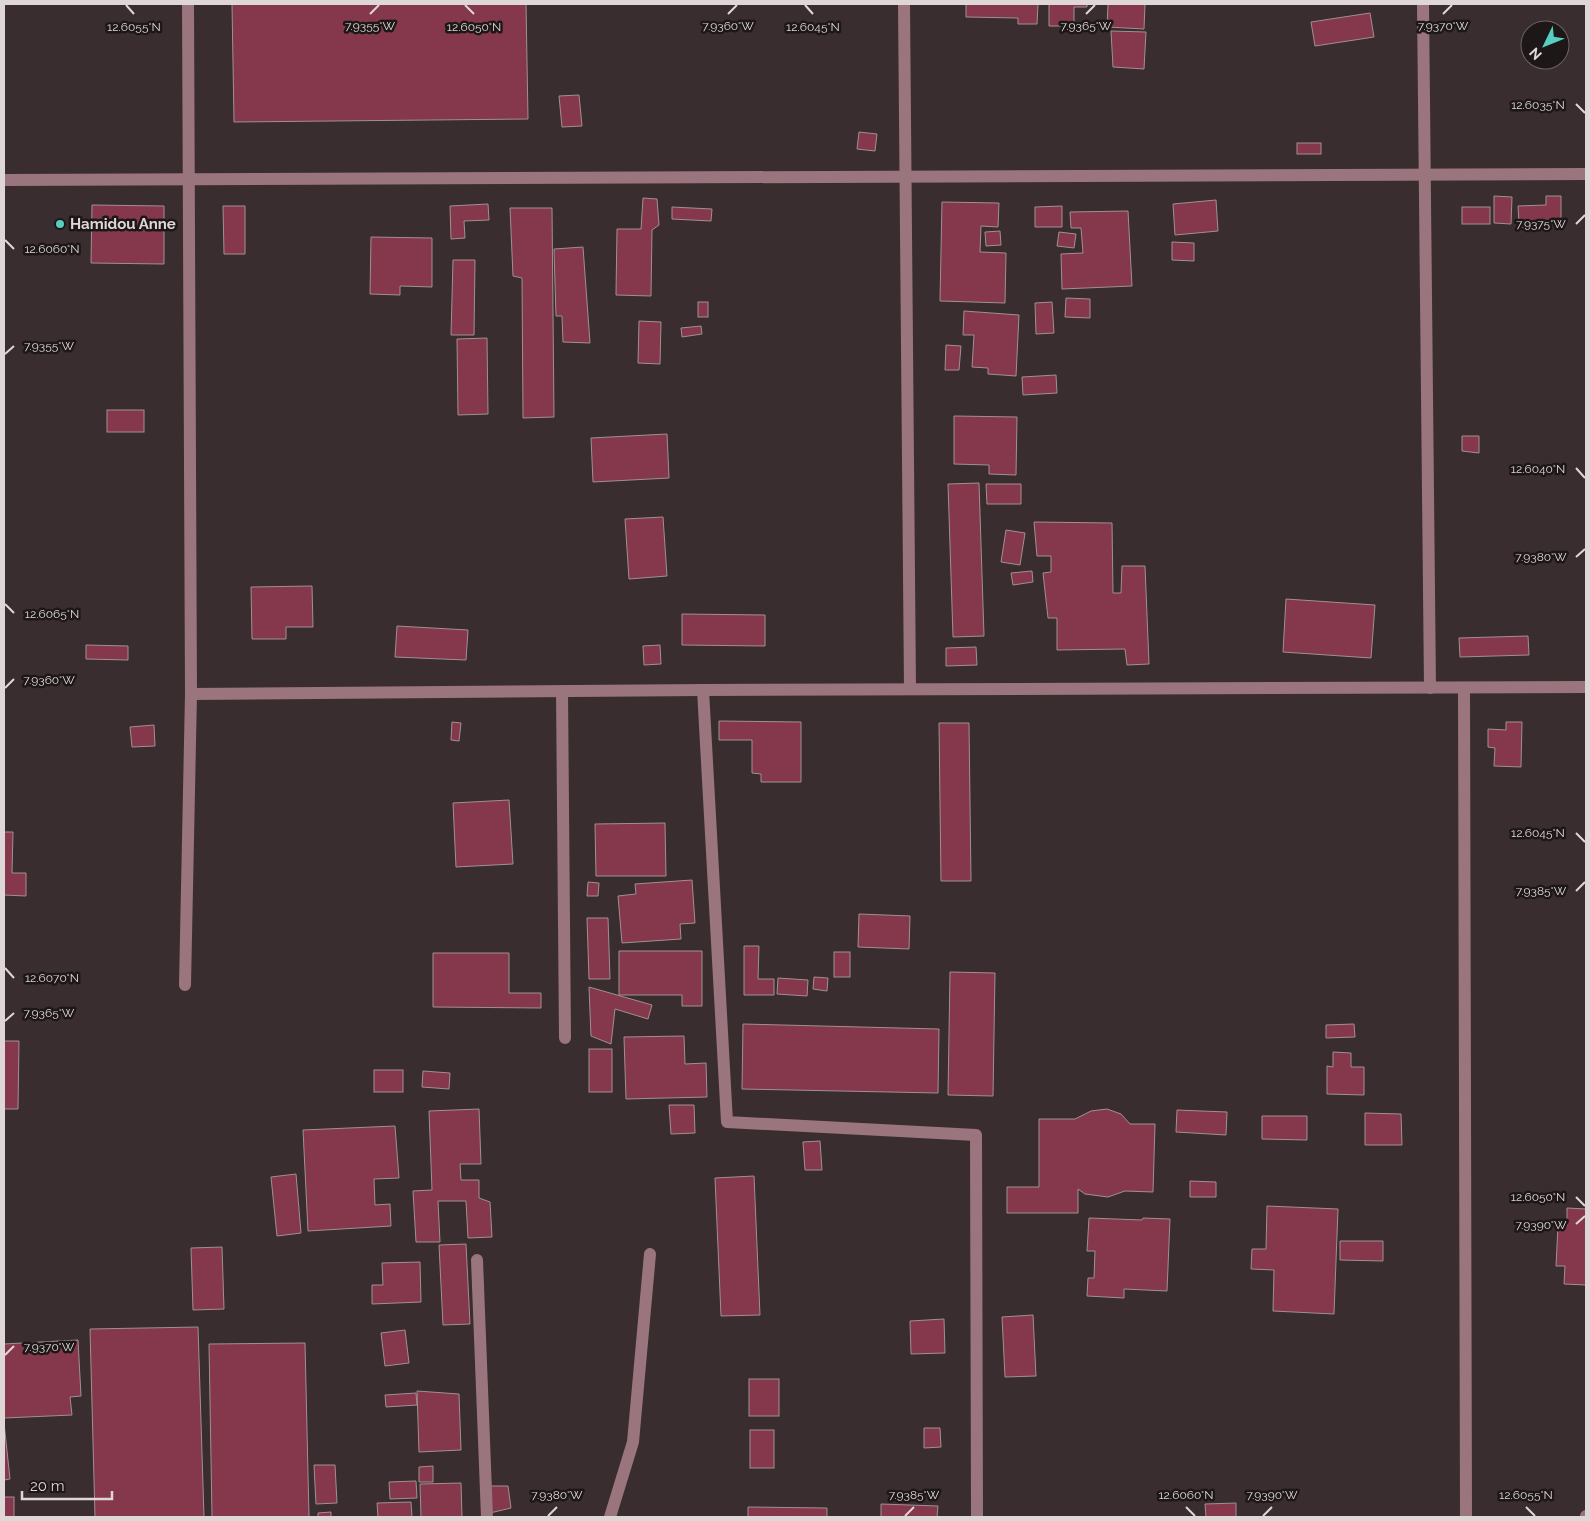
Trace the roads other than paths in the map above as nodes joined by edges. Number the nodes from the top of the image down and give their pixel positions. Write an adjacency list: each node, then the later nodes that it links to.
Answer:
1 (188, 4): 8 (street)
2 (904, 4): 6 (street)
3 (1423, 4): 5 (street)
4 (1586, 174): 5 (street)
5 (1425, 175): 6 (street); 10 (street)
6 (905, 177): 8 (street); 12 (street)
7 (4, 180): 8 (street)
8 (189, 180): 15 (street)
9 (1586, 687): 11 (street)
10 (1430, 688): 11 (street); 12 (street)
11 (1464, 688): 23 (street)
12 (910, 689): 13 (street)
13 (703, 690): 14 (street); 22 (street)
14 (562, 691): 15 (street); 17 (street)
15 (191, 694): 16 (street)
16 (185, 985)
17 (565, 1038)
18 (650, 1254): 21 (street)
19 (477, 1260): 20 (street)
20 (486, 1517)
21 (610, 1517)
22 (977, 1517)
23 (1466, 1517)

